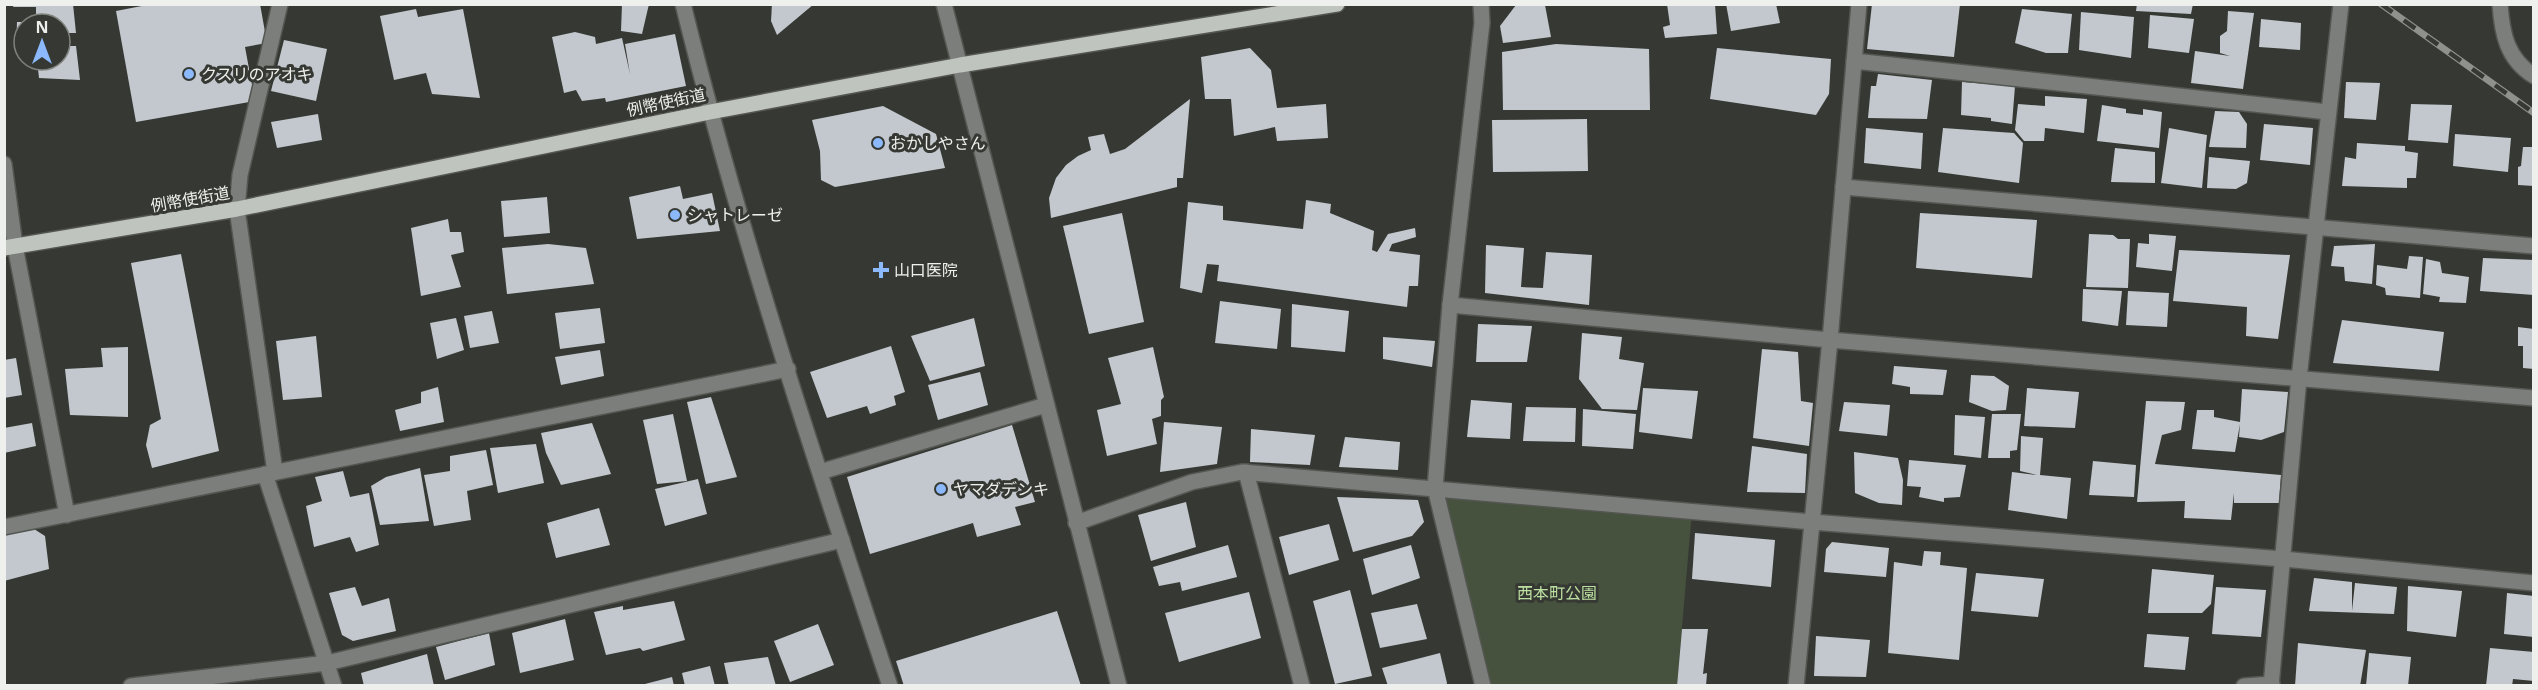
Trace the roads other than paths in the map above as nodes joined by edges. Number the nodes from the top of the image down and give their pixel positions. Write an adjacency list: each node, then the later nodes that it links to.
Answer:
1 (280, 4): 16 (street)
2 (683, 4): 12 (street)
3 (944, 4): 10 (street)
4 (1337, 4): 10 (main road, 例幣使街道)
5 (1481, 4): 20 (street)
6 (1859, 4): 9 (street)
7 (2341, 4): 13 (street)
8 (2500, 4): 11 (street)
9 (1854, 61): 13 (street); 15 (street)
10 (960, 65): 12 (main road, 例幣使街道); 25 (street)
11 (2534, 76)
12 (710, 112): 16 (main road, 例幣使街道); 22 (street)
13 (2328, 112): 17 (street)
14 (4, 164): 19 (street)
15 (1843, 187): 17 (street); 21 (street)
16 (237, 209): 19 (main road, 例幣使街道); 28 (street)
17 (2315, 229): 18 (street); 23 (street)
18 (2534, 246)
19 (10, 247): 30 (street)
20 (1450, 305): 21 (street); 29 (street)
21 (1830, 340): 23 (street); 31 (street)
22 (788, 369): 26 (street); 28 (street)
23 (2299, 378): 24 (street); 35 (street)
24 (2534, 398)
25 (1046, 405): 26 (street); 32 (street)
26 (820, 472): 34 (street)
27 (1246, 472): 29 (street); 32 (street); 43 (street)
28 (270, 473): 30 (street); 37 (street)
29 (1435, 488): 31 (street); 44 (street)
30 (67, 515): 33 (street)
31 (1812, 522): 35 (street); 45 (street)
32 (1076, 523): 42 (street)
33 (4, 527)
34 (842, 540): 37 (street); 41 (street)
35 (2283, 558): 36 (street); 38 (street)
36 (2534, 583)
37 (327, 663): 39 (street); 40 (street)
38 (2271, 685): 46 (street)
39 (131, 686)
40 (334, 686)
41 (890, 686)
42 (1119, 686)
43 (1302, 686)
44 (1483, 686)
45 (1796, 686)
46 (2244, 686)

